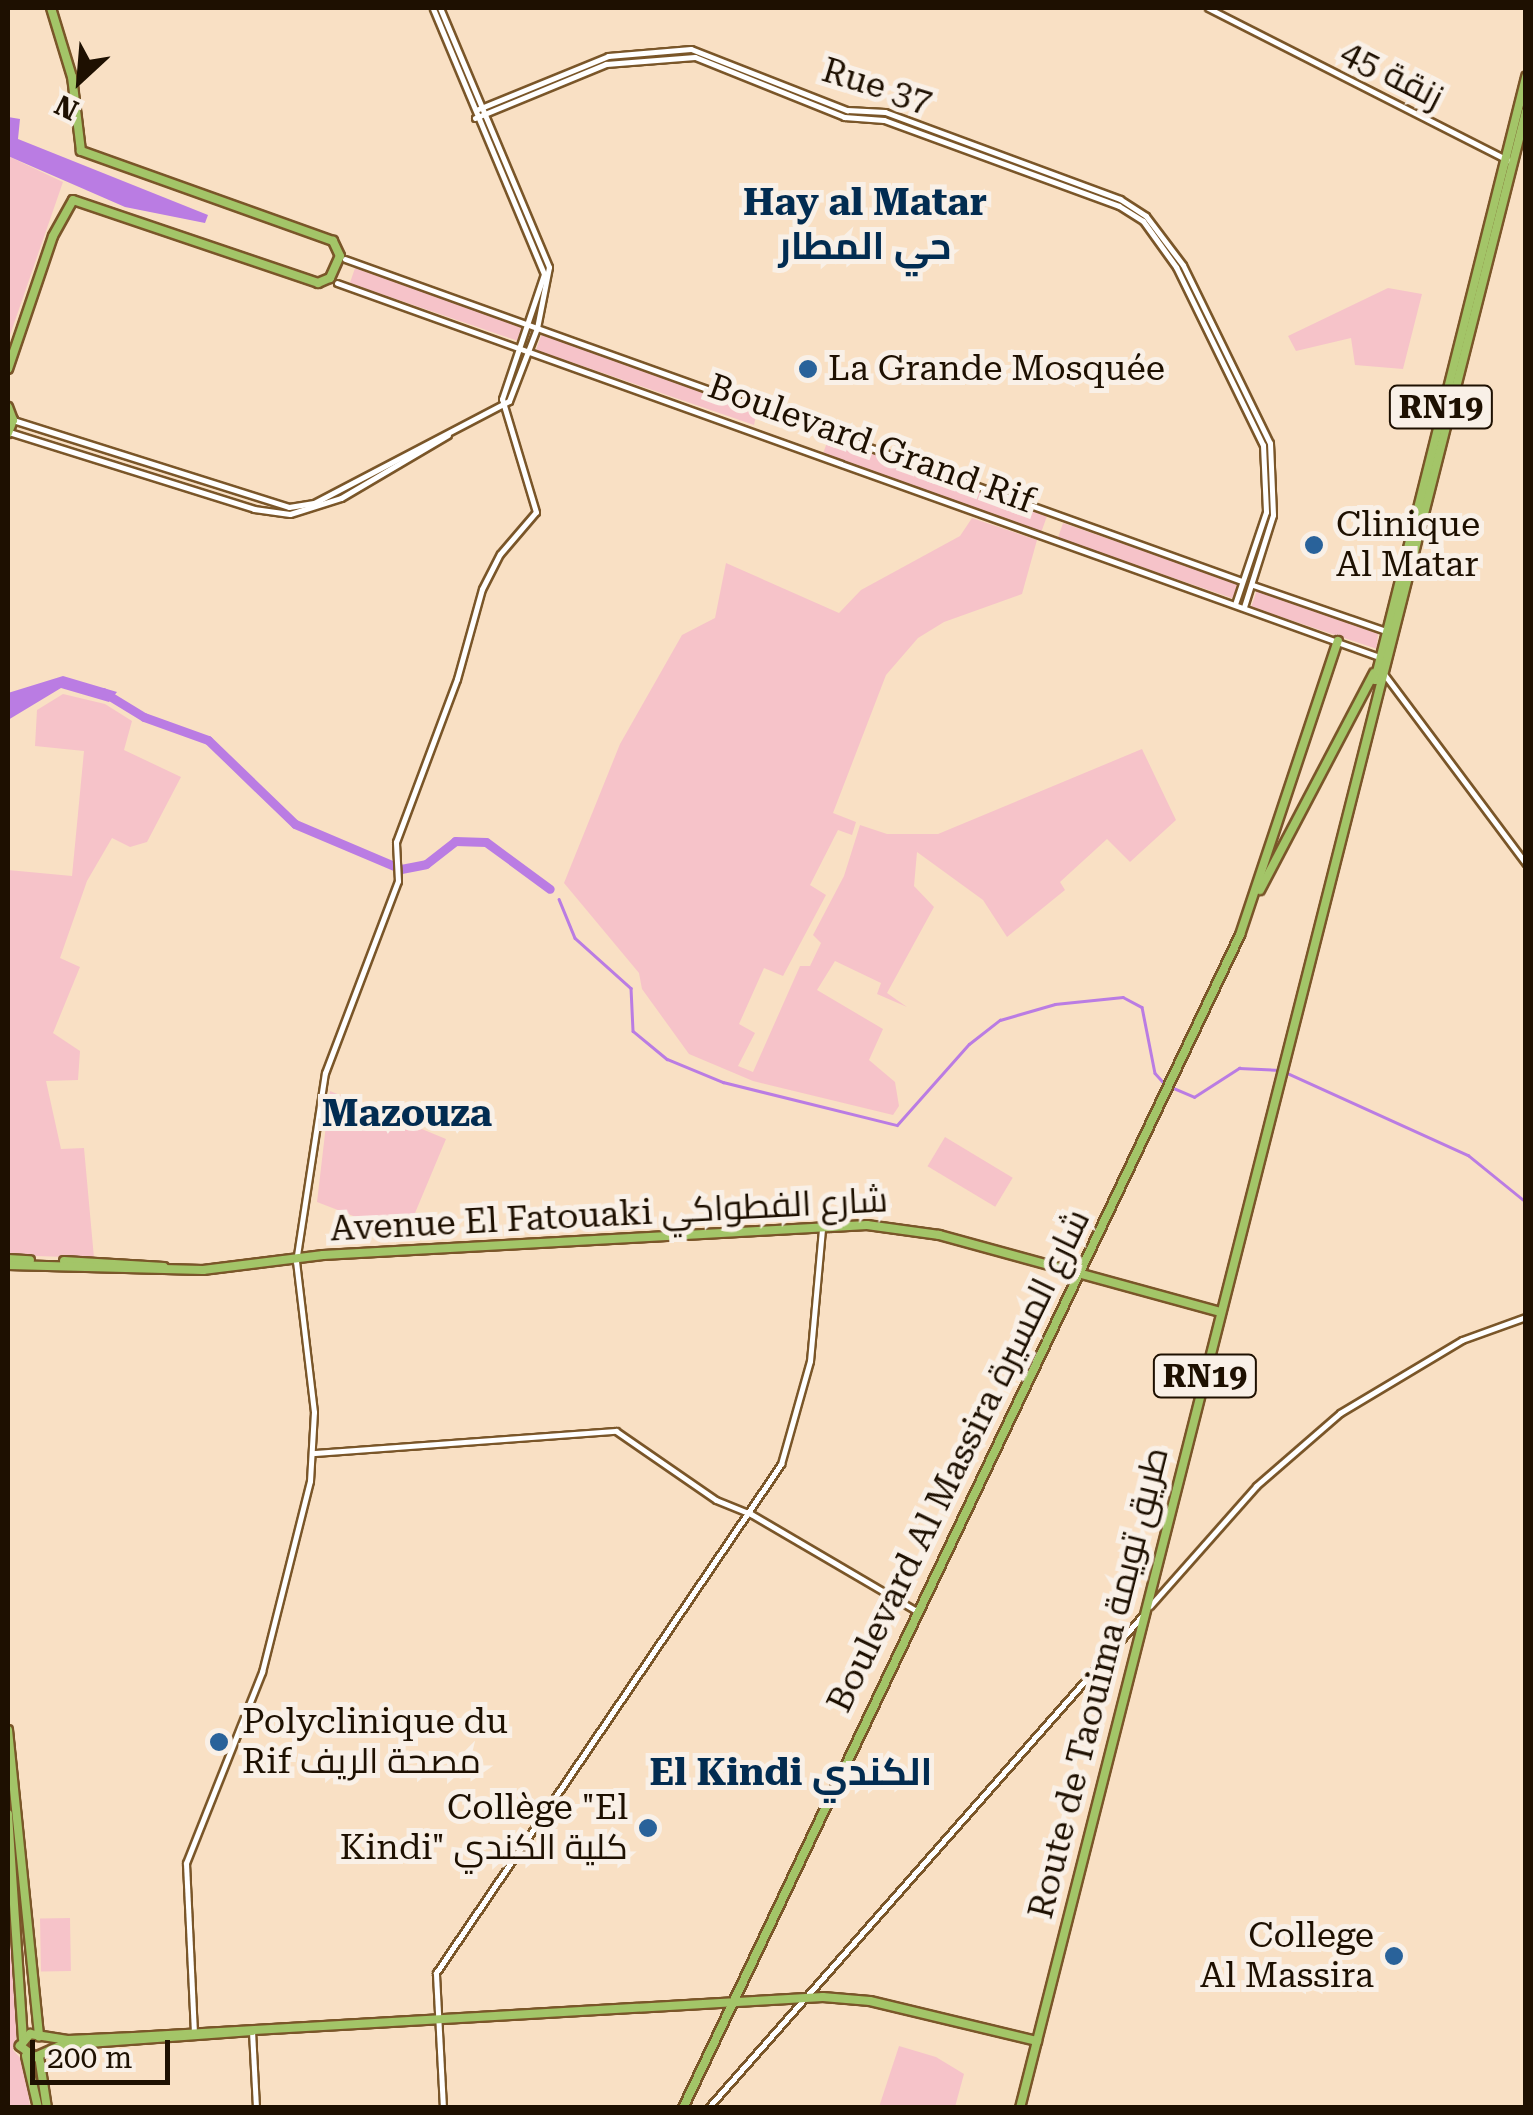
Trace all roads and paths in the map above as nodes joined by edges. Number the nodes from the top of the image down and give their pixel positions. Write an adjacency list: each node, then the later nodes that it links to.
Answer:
1 (51, 8): 15 (main road)
2 (436, 8): 6 (street)
3 (1208, 8): 7 (street, زنقة 45)
4 (1526, 76): 7 (main road, RN19)
5 (1526, 110): 7 (main road, RN19)
6 (479, 111): 8 (street, Rue 37); 11 (street, Rue 37); 12 (street)
7 (1508, 160): 25 (main road, RN19)
8 (1144, 219): 21 (street); 22 (street)
9 (346, 259): 11 (street, Boulevard Grand Rif)
10 (337, 283): 13 (street, Boulevard Grand Rif)
11 (529, 325): 12 (street, Boulevard Grand Rif); 13 (street)
12 (537, 328): 14 (street); 21 (street, Boulevard Grand Rif)
13 (521, 348): 14 (street, Boulevard Grand Rif); 16 (street)
14 (529, 351): 16 (street); 23 (street, Boulevard Grand Rif)
15 (8, 369)
16 (504, 405): 20 (street); 32 (street)
17 (8, 408): 18 (main road)
18 (12, 420): 19 (main road); 20 (street)
19 (8, 433): 20 (street)
20 (346, 489)
21 (1243, 582): 22 (street, Boulevard Grand Rif); 23 (street)
22 (1251, 584): 24 (street); 25 (street, Boulevard Grand Rif)
23 (1235, 604): 24 (street, Boulevard Grand Rif)
24 (1244, 607): 26 (street, Boulevard Grand Rif)
25 (1388, 632): 27 (main road, RN19)
26 (1338, 641): 27 (street, Boulevard Grand Rif); 30 (main road, Boulevard Al Massira شارع المسيرة)
27 (1381, 657): 28 (main road, Route de Taouima طريق تويمة / RN19)
28 (1378, 670): 29 (street); 30 (main road, Boulevard Al Massira شارع المسيرة); 35 (main road, Route de Taouima طريق تويمة / RN19)
29 (1526, 864)
30 (1259, 891): 34 (main road, Boulevard Al Massira شارع المسيرة)
31 (822, 1226): 32 (main road, Avenue El Fatouaki شارع الفطواكي); 34 (main road, Avenue El Fatouaki شارع الفطواكي); 38 (street)
32 (296, 1258): 33 (main road, Avenue El Fatouaki شارع الفطواكي); 37 (street)
33 (8, 1262)
34 (1078, 1277): 35 (main road, Avenue El Fatouaki شارع الفطواكي); 40 (main road, Boulevard Al Massira شارع المسيرة)
35 (1221, 1312): 39 (main road, Route de Taouima طريق تويمة / RN19)
36 (1526, 1317): 39 (street)
37 (314, 1452): 38 (street); 48 (street)
38 (752, 1514): 40 (street); 45 (street)
39 (1146, 1611): 43 (street); 50 (main road, Route de Taouima طريق تويمة / RN19)
40 (918, 1612): 44 (main road, Boulevard Al Massira شارع المسيرة)
41 (8, 1730): 47 (main road)
42 (8, 1814): 49 (main road)
43 (806, 1997): 44 (main road); 50 (main road); 58 (street)
44 (732, 2002): 45 (main road); 57 (main road, Boulevard Al Massira شارع المسيرة)
45 (440, 2018): 46 (main road); 56 (street)
46 (252, 2031): 48 (main road); 55 (street)
47 (40, 2036): 48 (main road); 49 (main road); 51 (main road)
48 (194, 2036): 51 (main road)
49 (23, 2038): 52 (main road)
50 (1037, 2041): 59 (main road, Route de Taouima طريق تويمة / RN19)
51 (40, 2054): 52 (main road); 54 (main road)
52 (26, 2056): 53 (main road)
53 (38, 2108)
54 (47, 2108)
55 (256, 2108)
56 (443, 2108)
57 (683, 2108)
58 (708, 2108)
59 (1020, 2108)

